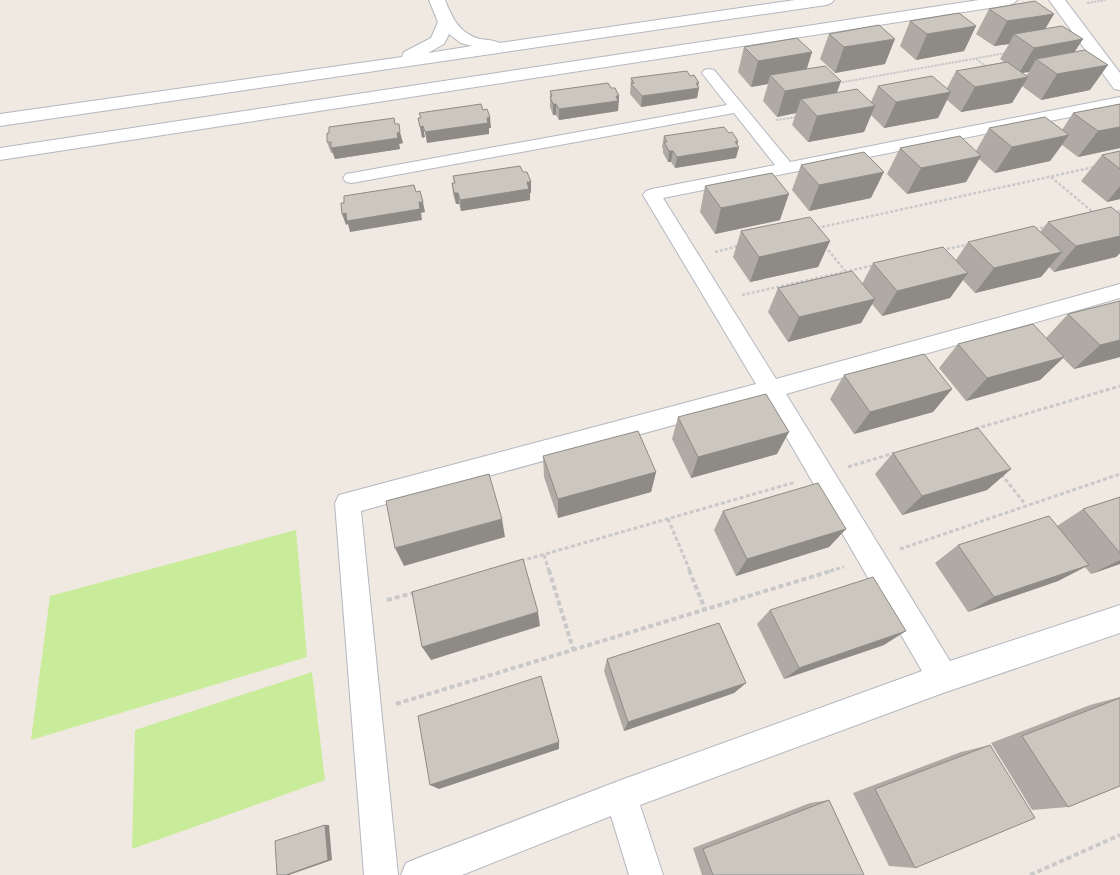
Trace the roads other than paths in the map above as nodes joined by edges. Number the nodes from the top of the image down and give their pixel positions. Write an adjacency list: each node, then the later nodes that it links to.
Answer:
1 (437, 0): 5 (main road)
2 (826, 0): 6 (main road)
3 (1009, 0): 13 (main road)
4 (1058, 0): 9 (main road)
5 (446, 22): 6 (main road); 7 (main road)
6 (519, 45): 7 (main road)
7 (393, 63): 12 (main road)
8 (709, 73): 11 (street)
9 (1120, 85)
10 (1120, 102): 14 (street)
11 (737, 108): 14 (street); 15 (street)
12 (0, 120)
13 (0, 154)
14 (787, 169): 17 (street)
15 (352, 178)
16 (1120, 291): 17 (street)
17 (771, 388): 19 (street); 21 (street)
18 (1120, 619): 19 (street)
19 (943, 678): 20 (street)
20 (621, 796): 22 (street); 23 (street)
21 (381, 875)
22 (418, 875)
23 (646, 875)

